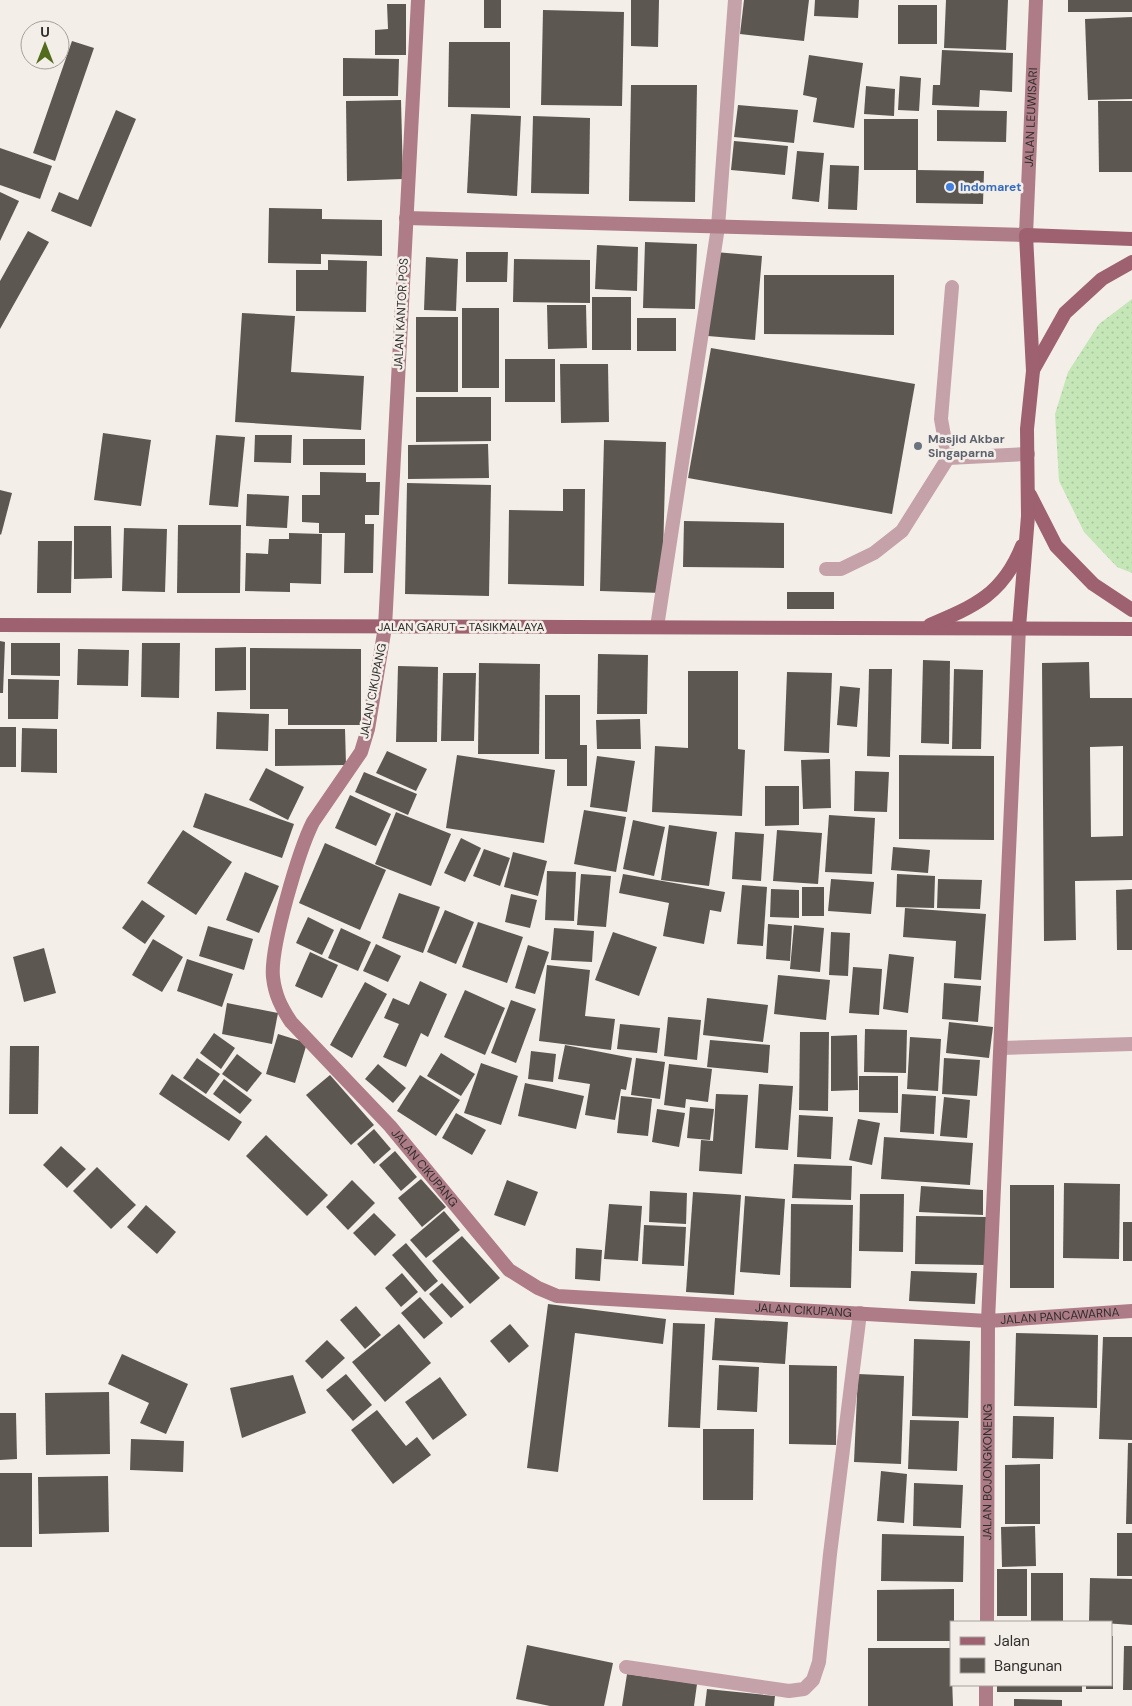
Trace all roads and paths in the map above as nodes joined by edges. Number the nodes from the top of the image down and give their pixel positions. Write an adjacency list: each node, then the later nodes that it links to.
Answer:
1 (418, 0): 4 (main road, JALAN KANTOR POS)
2 (735, 0): 5 (street)
3 (1036, 0): 6 (main road, JALAN LEUWISARI)
4 (406, 218): 5 (main road); 18 (main road, JALAN KANTOR POS)
5 (718, 226): 6 (main road); 19 (street)
6 (1026, 235): 7 (main road); 10 (main road)
7 (1132, 239)
8 (1132, 262): 10 (main road)
9 (952, 287): 12 (street)
10 (1033, 371): 11 (main road)
11 (1028, 454): 12 (street); 13 (main road)
12 (948, 458): 15 (street)
13 (1028, 492): 14 (main road); 16 (main road)
14 (1026, 536): 20 (main road); 21 (main road)
15 (826, 569)
16 (1132, 610)
17 (0, 625): 18 (main road, JALAN GARUT - TASIKMALAYA)
18 (385, 627): 19 (main road, JALAN GARUT - TASIKMALAYA); 26 (main road, JALAN CIKUPANG)
19 (657, 628): 20 (main road, JALAN GARUT - TASIKMALAYA)
20 (923, 628): 21 (main road, JALAN GARUT - TASIKMALAYA)
21 (1019, 628): 22 (main road, JALAN GARUT - TASIKMALAYA); 24 (main road, JALAN BOJONGKONENG)
22 (1132, 630)
23 (1132, 1044): 24 (street)
24 (1001, 1048): 27 (main road, JALAN BOJONGKONENG)
25 (1132, 1311): 27 (main road, JALAN PANCAWARNA)
26 (860, 1313): 27 (main road, JALAN CIKUPANG); 29 (street)
27 (988, 1321): 28 (main road, JALAN BOJONGKONENG)
28 (987, 1621)
29 (626, 1668)
30 (986, 1686): 31 (main road)
31 (986, 1706)

